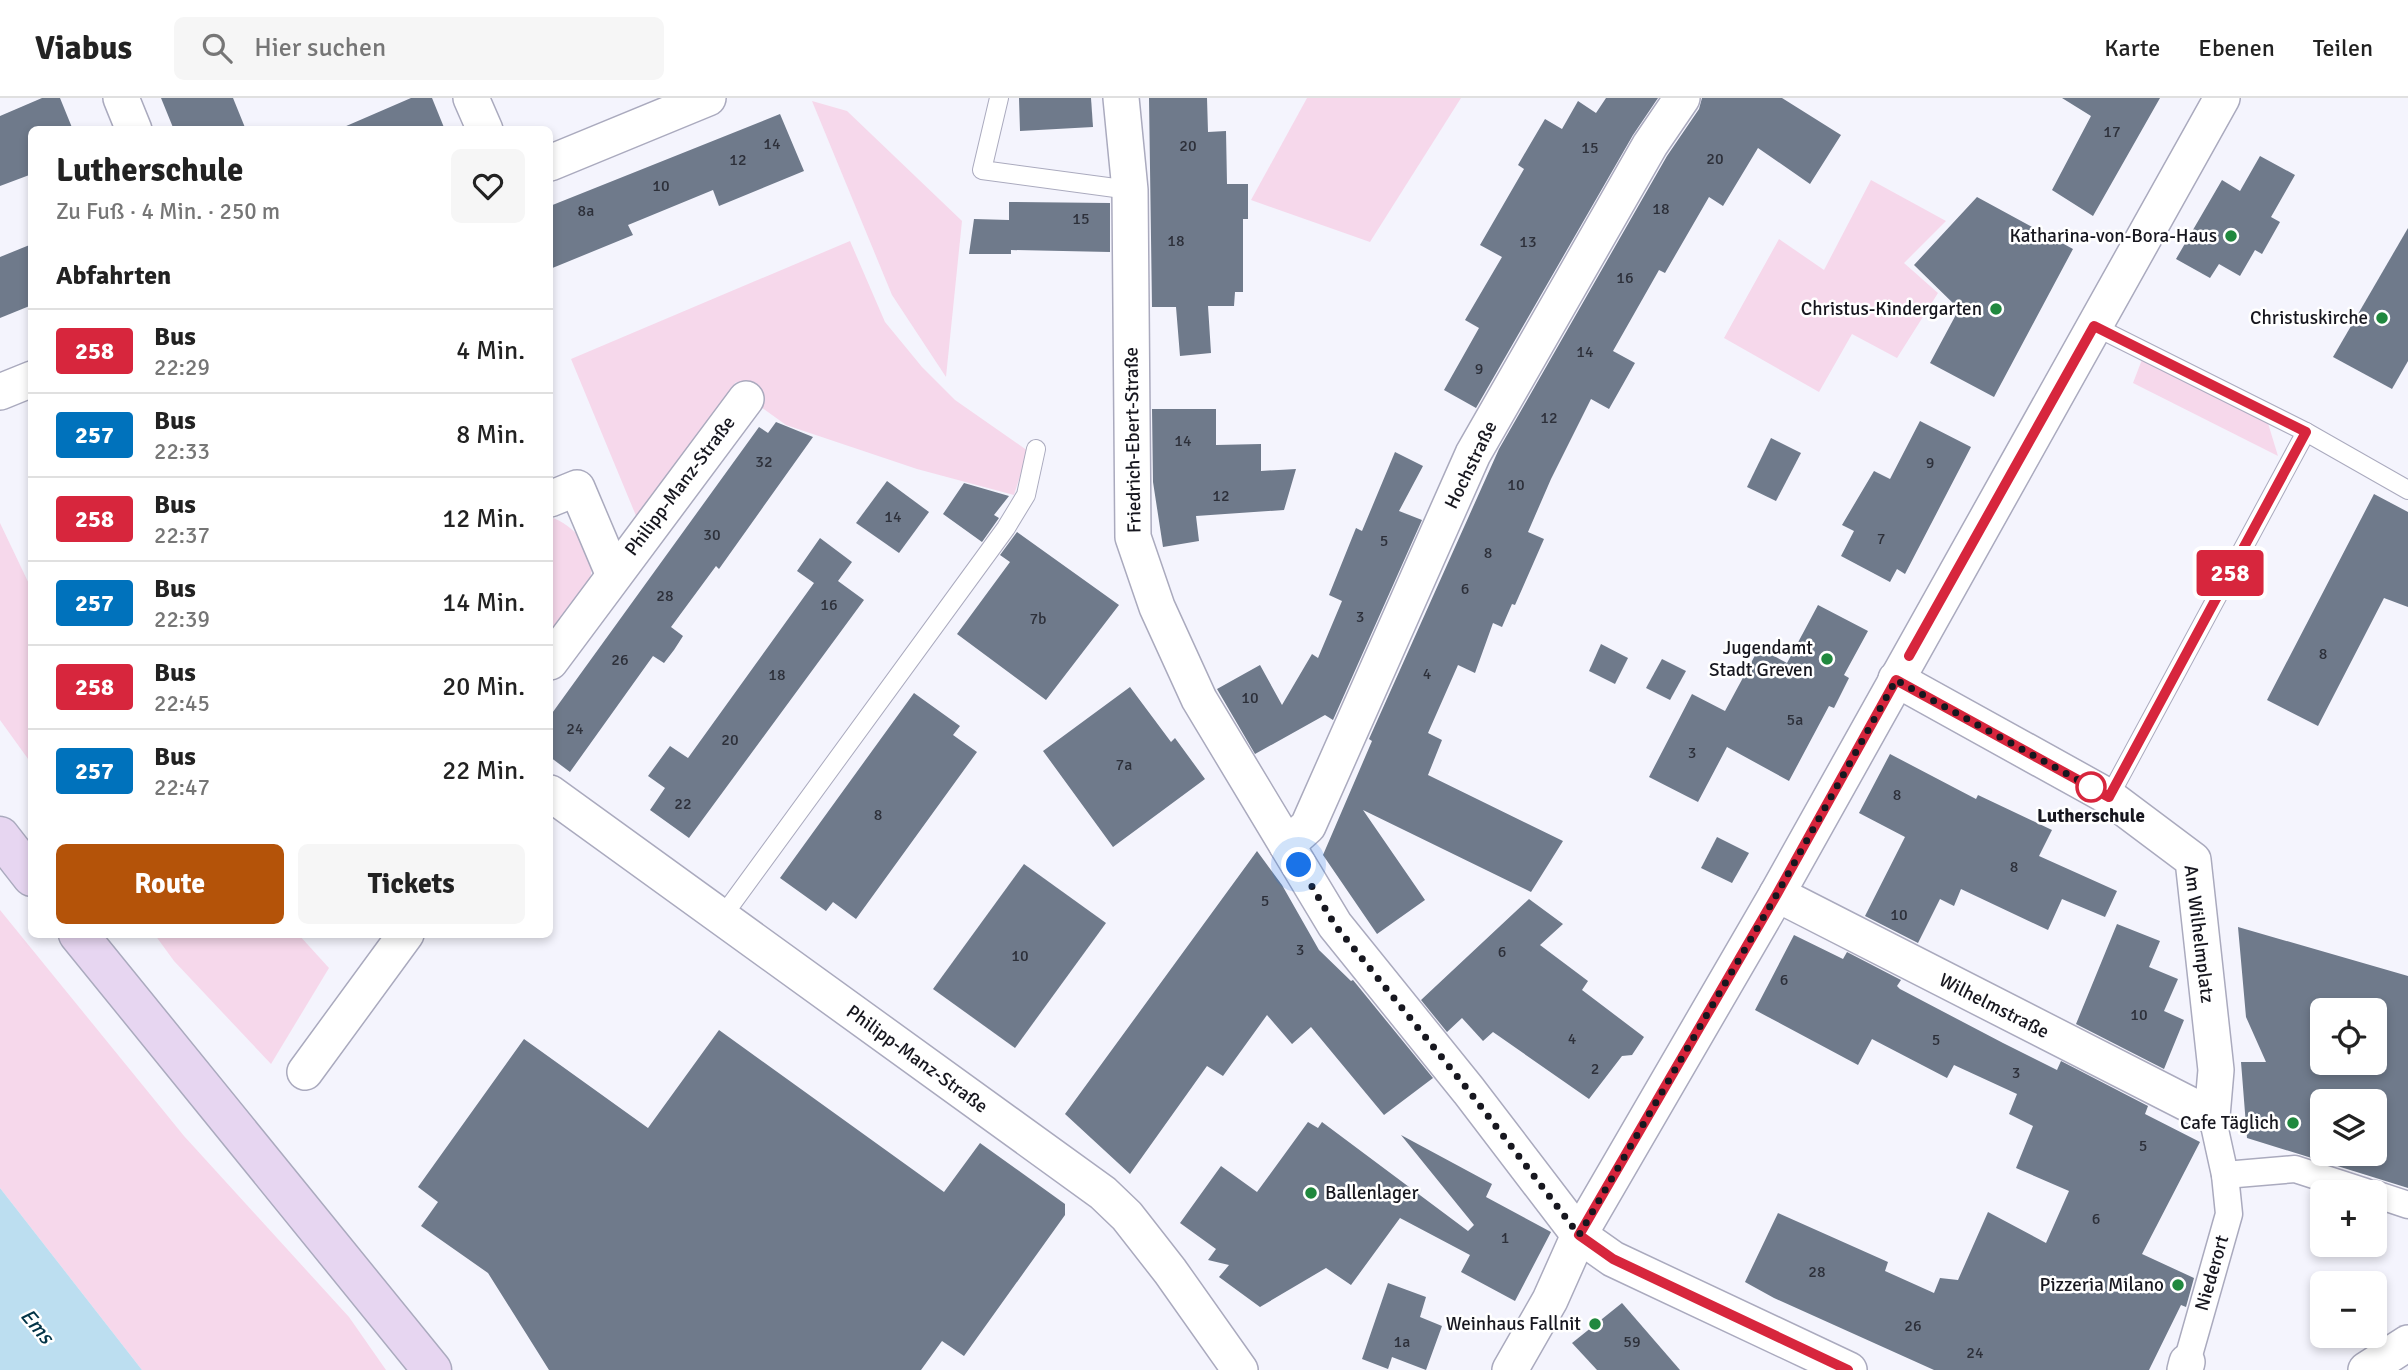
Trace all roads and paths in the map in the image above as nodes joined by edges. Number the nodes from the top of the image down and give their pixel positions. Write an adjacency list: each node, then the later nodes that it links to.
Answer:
1 (121, 98): 8 (street)
2 (471, 98): 9 (street)
3 (708, 98): 10 (street)
4 (999, 98): 11 (lane)
5 (1121, 98): 11 (street, Friedrich-Ebert-Straße)
6 (1682, 98): 26 (street, Hochstraße)
7 (2222, 98): 12 (street)
8 (132, 126)
9 (483, 126)
10 (553, 162)
11 (1130, 190): 26 (street, Friedrich-Ebert-Straße)
12 (2094, 326): 16 (lane); 22 (street)
13 (28, 381): 14 (street)
14 (0, 392)
15 (746, 399): 20 (street, Philipp-Manz-Straße)
16 (2306, 432): 18 (lane); 24 (lane)
17 (1036, 449): 29 (lane)
18 (2408, 490)
19 (553, 498): 20 (street, Philipp-Manz-Straße)
20 (613, 573): 21 (street, Philipp-Manz-Straße)
21 (553, 658)
22 (1896, 680): 24 (street, Am Wilhelmplatz); 28 (street)
23 (553, 795): 29 (street, Philipp-Manz-Straße)
24 (2109, 797): 32 (street, Am Wilhelmplatz)
25 (0, 836): 27 (main road)
26 (1287, 845): 39 (street, Friedrich-Ebert-Straße)
27 (28, 872)
28 (1777, 894): 34 (street, Wilhelmstraße); 39 (street)
29 (722, 917): 43 (street, Philipp-Manz-Straße)
30 (81, 938): 42 (main road)
31 (403, 938): 33 (street)
32 (2217, 1070): 34 (street, Niederort)
33 (305, 1072)
34 (2212, 1116): 35 (street, Niederort)
35 (2225, 1175): 36 (street); 41 (street, Niederort)
36 (2327, 1180)
37 (2387, 1198): 38 (street)
38 (2408, 1205)
39 (1579, 1235): 44 (street); 45 (street, Friedrich-Ebert-Straße)
40 (2408, 1343): 46 (street)
41 (2186, 1366)
42 (432, 1370)
43 (1240, 1370)
44 (1510, 1370)
45 (1849, 1370)
46 (2366, 1370)

